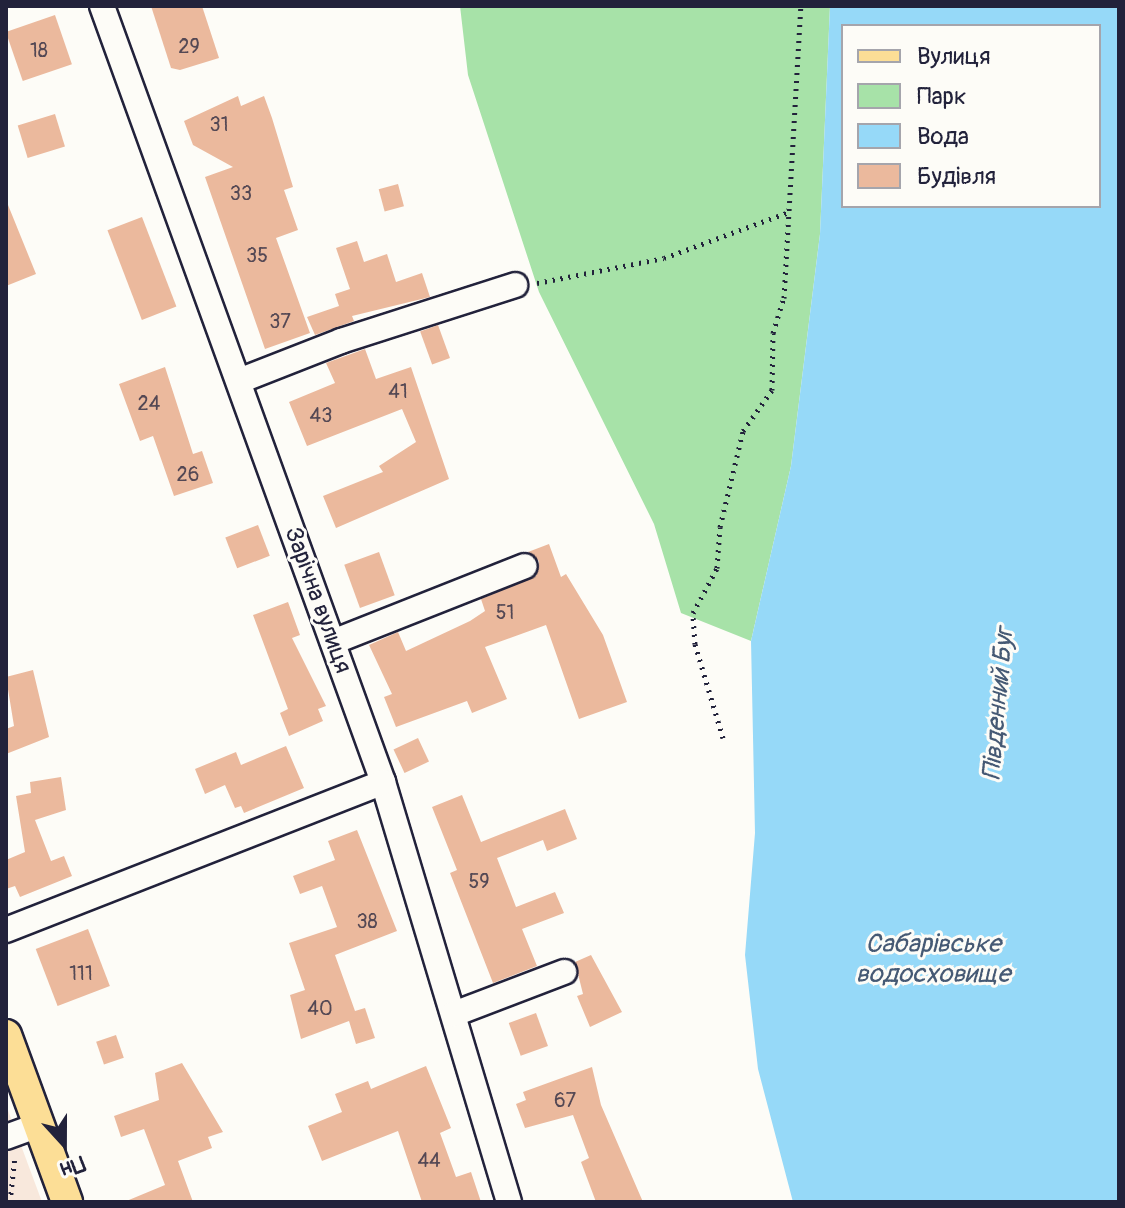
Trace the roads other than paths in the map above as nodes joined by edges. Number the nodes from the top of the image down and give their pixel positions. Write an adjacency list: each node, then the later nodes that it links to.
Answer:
1 (102, 6): 3 (street, Зарічна вулиця)
2 (515, 285): 3 (street)
3 (239, 381): 5 (street, Зарічна вулиця)
4 (525, 566): 5 (street)
5 (333, 642): 6 (street, Зарічна вулиця)
6 (383, 782): 7 (street); 9 (street, Зарічна вулиця)
7 (6, 930)
8 (564, 972): 9 (street)
9 (454, 1014): 14 (street, Зарічна вулиця)
10 (6, 1035): 11 (main road)
11 (39, 1125): 12 (street); 13 (main road)
12 (7, 1137)
13 (67, 1202)
14 (509, 1202)

